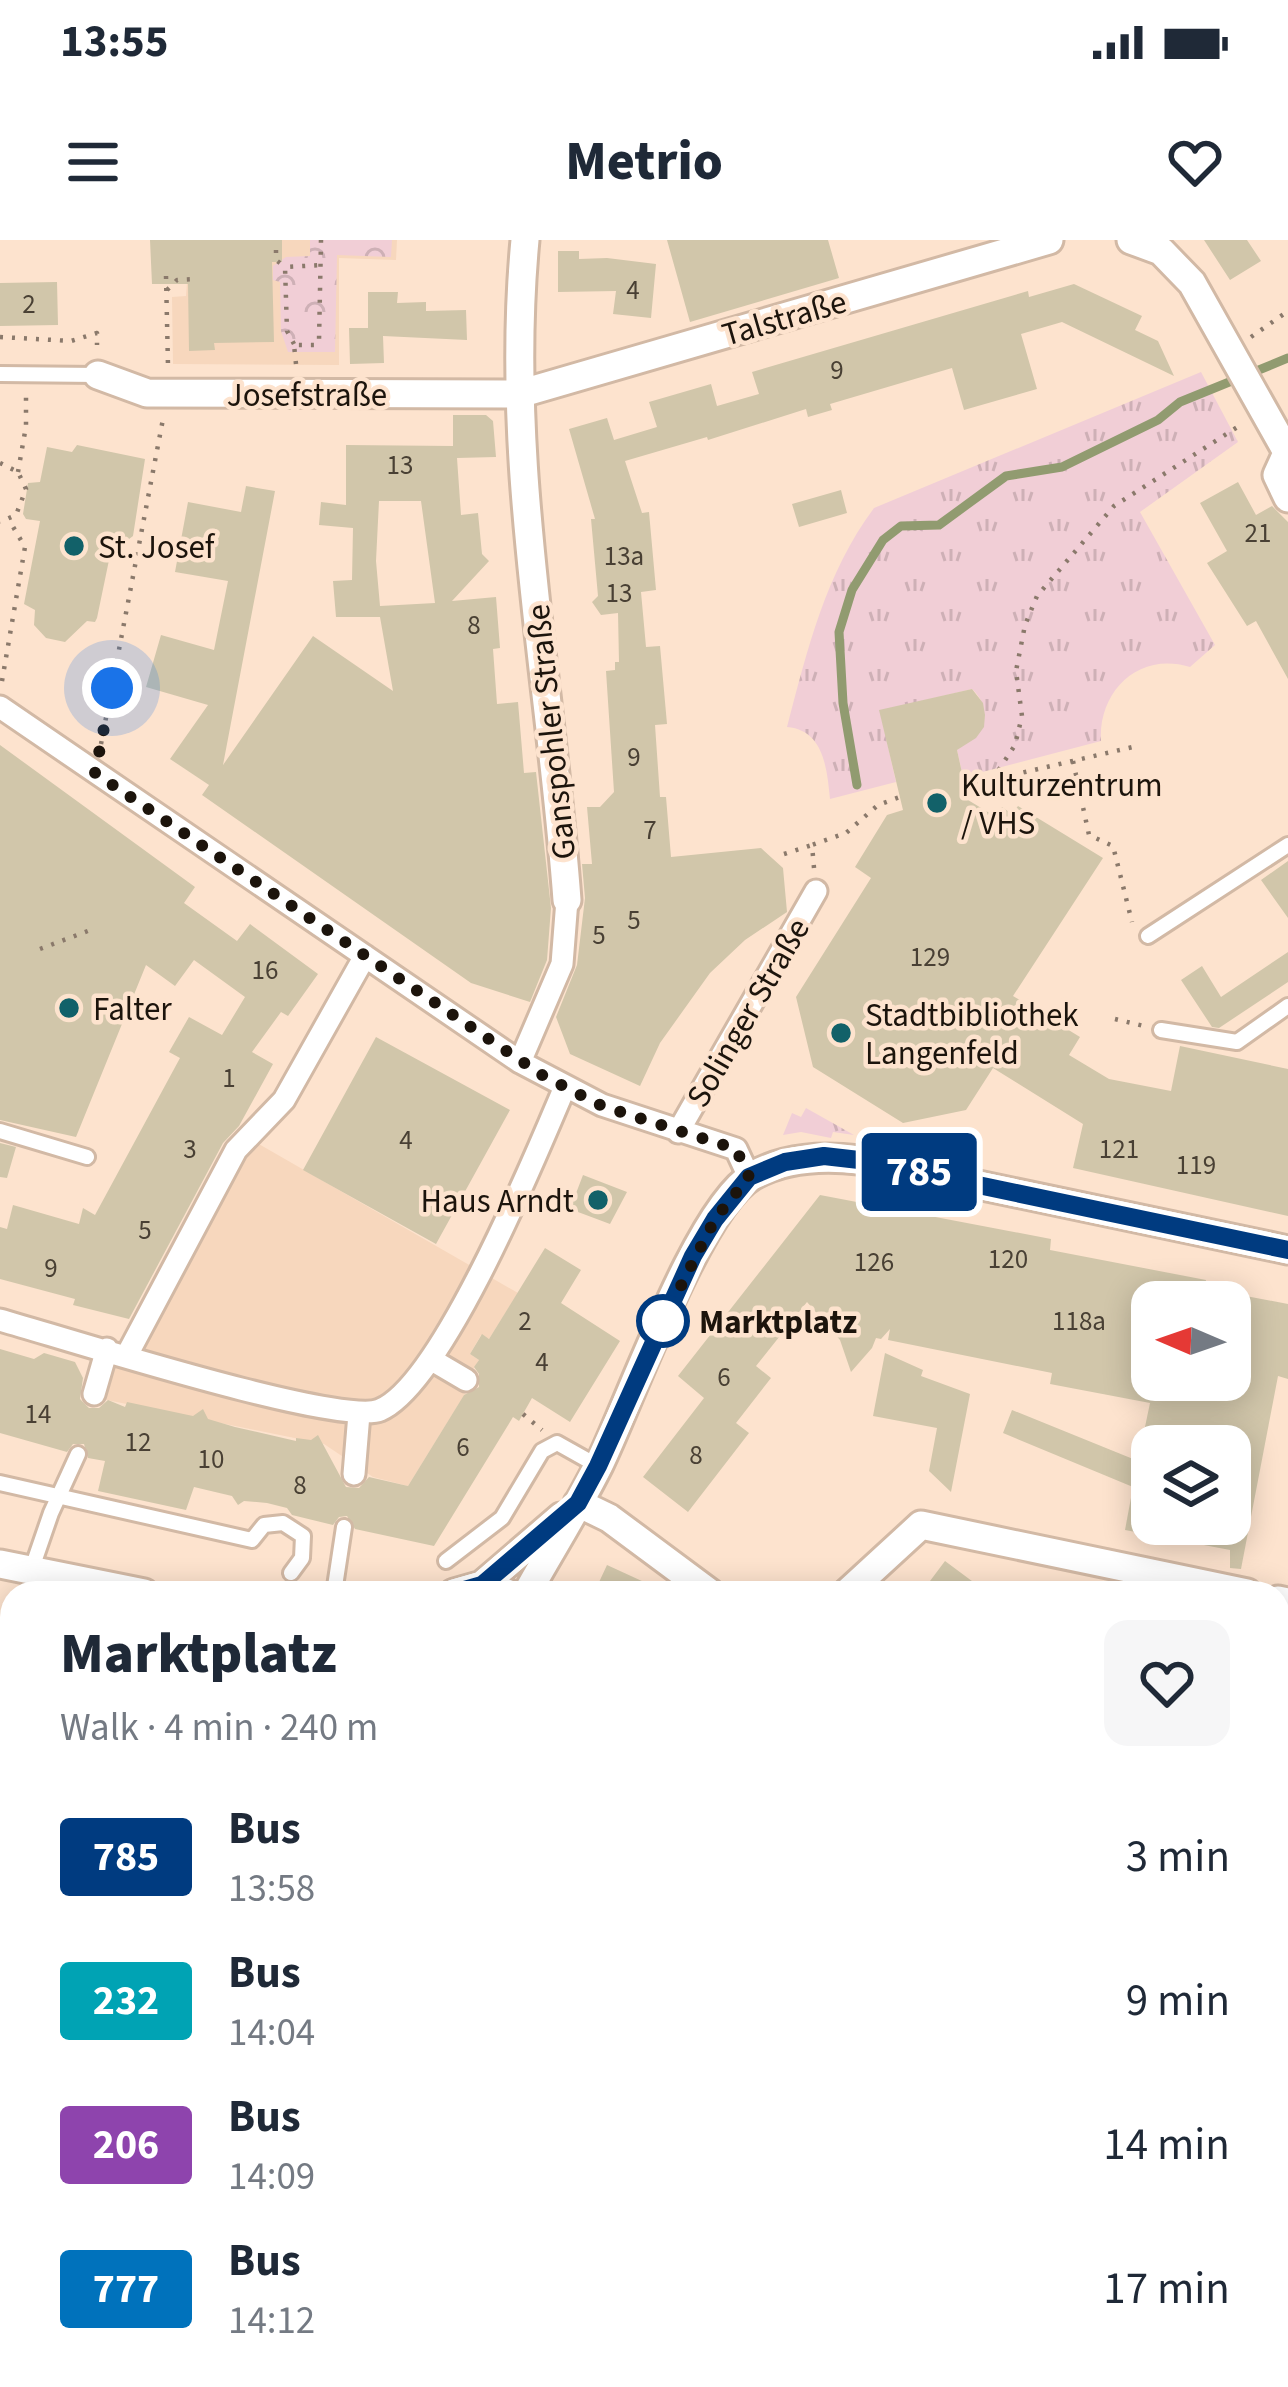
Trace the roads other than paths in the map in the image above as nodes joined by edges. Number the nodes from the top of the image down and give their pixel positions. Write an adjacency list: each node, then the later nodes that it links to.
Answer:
1 (525, 240): 6 (street, Ganspohler Straße)
2 (1048, 240): 6 (street, Talstraße)
3 (1131, 240): 7 (street)
4 (0, 374): 5 (lane)
5 (98, 375): 6 (street, Josefstraße)
6 (519, 394): 12 (street, Ganspohler Straße)
7 (1287, 452): 8 (street)
8 (1288, 499)
9 (0, 707): 14 (street, Solinger Straße)
10 (1288, 845): 13 (lane)
11 (816, 891): 20 (street, Solinger Straße)
12 (567, 900): 17 (street, Ganspohler Straße)
13 (1148, 936)
14 (365, 956): 17 (street, Solinger Straße); 25 (street)
15 (1288, 1006): 16 (lane)
16 (1161, 1030)
17 (520, 1062): 18 (street, Solinger Straße)
18 (564, 1088): 20 (street, Solinger Straße); 26 (street)
19 (0, 1131): 21 (lane)
20 (678, 1132): 22 (street, Solinger Straße)
21 (87, 1156)
22 (749, 1177): 23 (street); 31 (street)
23 (1288, 1250)
24 (0, 1320): 25 (street)
25 (117, 1352): 28 (street); 29 (street)
26 (432, 1360): 27 (street); 29 (street)
27 (466, 1380)
28 (94, 1394)
29 (359, 1414): 32 (street)
30 (78, 1454): 34 (lane)
31 (598, 1466): 35 (street); 37 (lane)
32 (354, 1474)
33 (0, 1483): 34 (lane)
34 (58, 1498): 39 (lane); 41 (lane)
35 (578, 1503): 43 (street); 44 (street); 45 (street)
36 (344, 1527): 42 (lane)
37 (446, 1561)
38 (0, 1564): 40 (street)
39 (291, 1573)
40 (27, 1581)
41 (29, 1581)
42 (336, 1581)
43 (503, 1581)
44 (534, 1581)
45 (694, 1581)
46 (860, 1581): 47 (street)
47 (1189, 1581)

